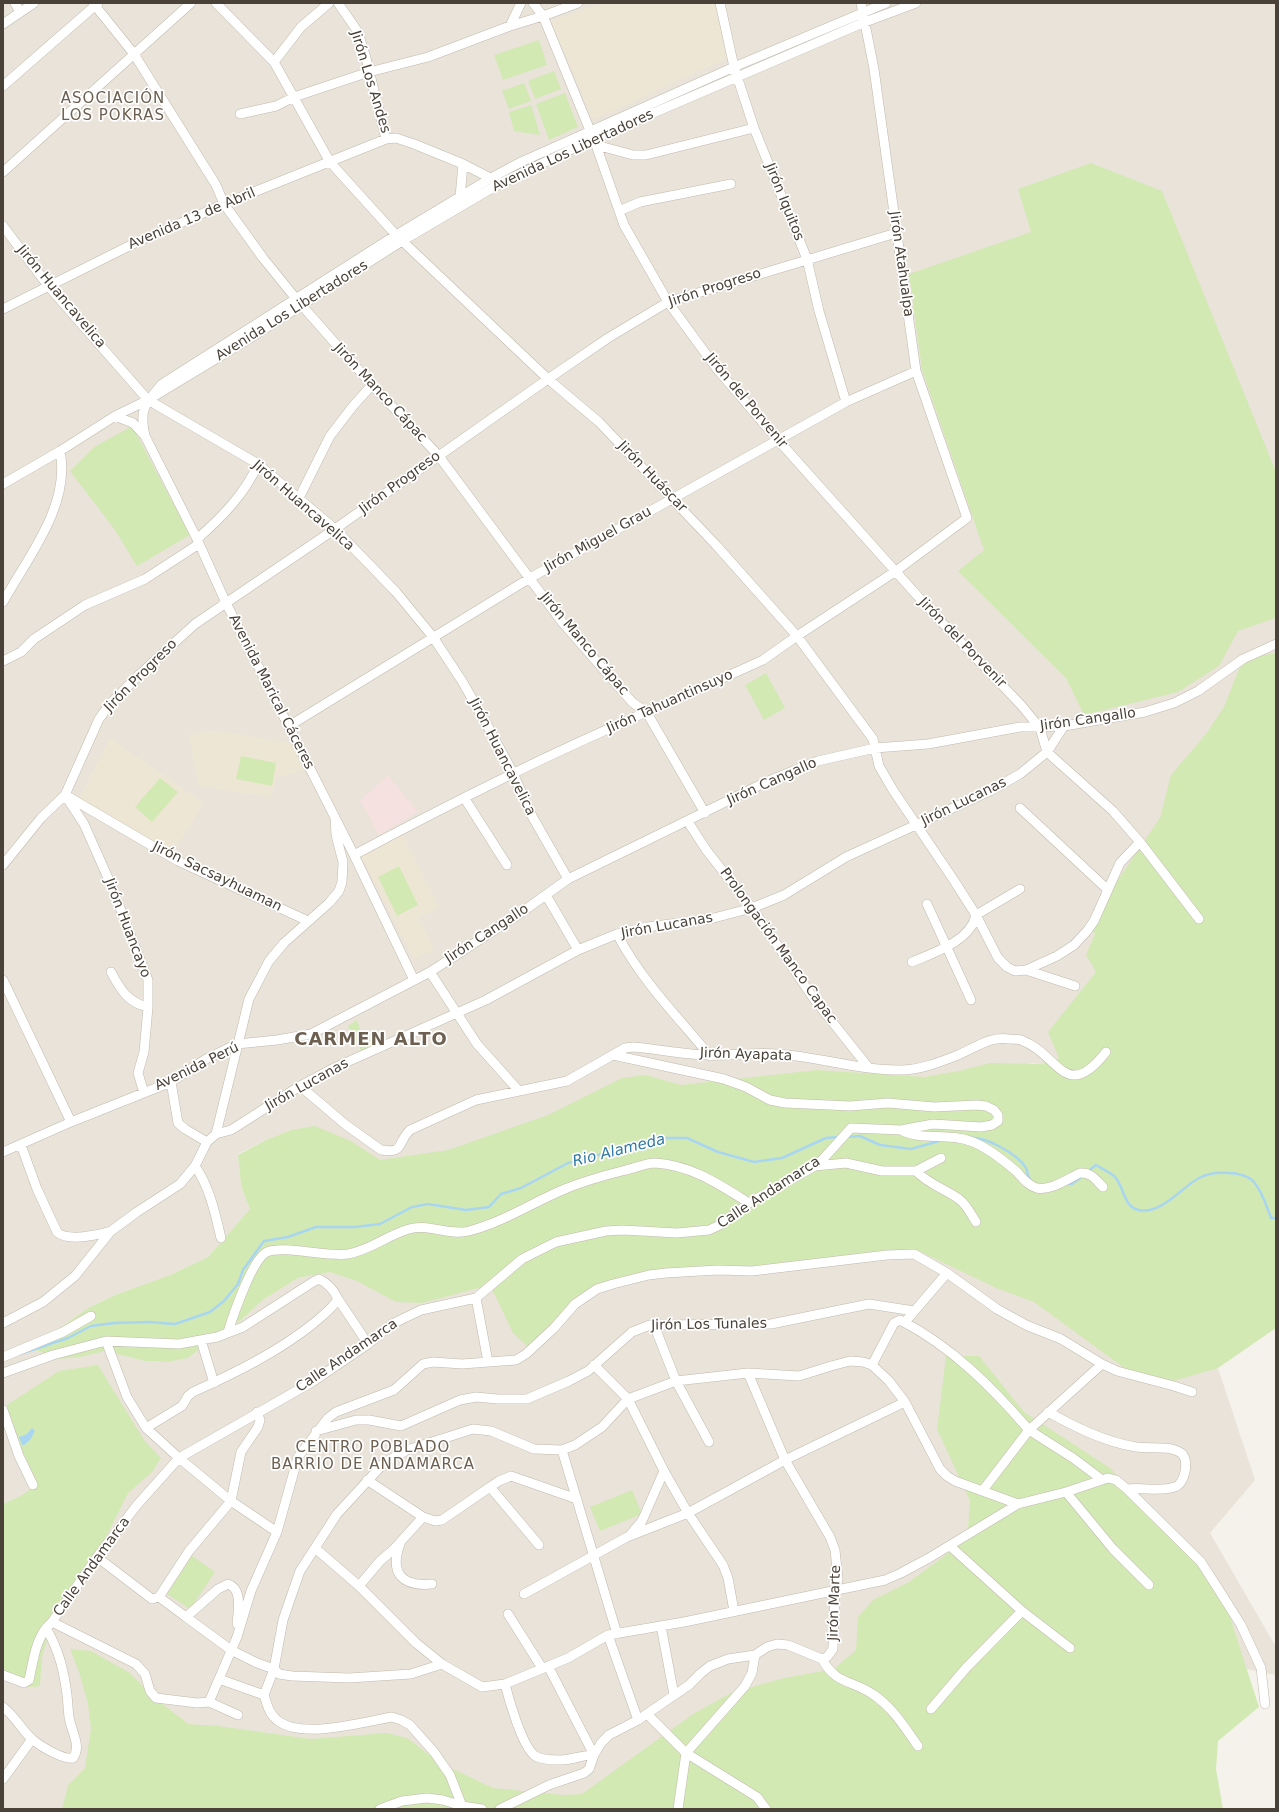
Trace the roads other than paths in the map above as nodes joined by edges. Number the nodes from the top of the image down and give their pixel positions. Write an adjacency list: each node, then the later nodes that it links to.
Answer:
1 (15, 3): 15 (street)
2 (34, 3): 15 (street)
3 (190, 3): 20 (street)
4 (216, 3): 21 (street, Jirón Huáscar)
5 (329, 3): 21 (street)
6 (338, 3): 23 (street, Jirón Los Andes)
7 (521, 3): 19 (street)
8 (533, 3): 16 (street, Jirón del Porvenir)
9 (578, 3): 16 (street)
10 (720, 3): 22 (street, Jirón Iquitos)
11 (886, 3): 14 (street, Avenida Los Libertadores)
12 (916, 3): 17 (street, Avenida Los Libertadores)
13 (95, 4): 20 (street, Jirón Manco Cápac); 25 (street)
14 (862, 8): 17 (street, Jirón Atahualpa); 22 (street, Avenida Los Libertadores)
15 (20, 12): 18 (street)
16 (543, 16): 19 (street); 29 (street, Jirón del Porvenir)
17 (865, 22): 24 (street, Avenida Los Libertadores); 41 (street, Jirón Atahualpa)
18 (3, 24)
19 (510, 26): 23 (street)
20 (134, 54): 33 (street); 38 (street, Jirón Manco Cápac)
21 (274, 62): 26 (street, Jirón Huáscar)
22 (734, 67): 24 (street, Jirón Iquitos); 29 (street, Avenida Los Libertadores)
23 (369, 72): 26 (street); 30 (street, Jirón Los Andes)
24 (737, 77): 28 (street, Jirón Iquitos); 29 (street, Avenida Los Libertadores)
25 (3, 86)
26 (294, 97): 27 (street); 31 (street, Jirón Huáscar)
27 (240, 114)
28 (754, 128): 29 (street); 43 (street, Jirón Iquitos)
29 (593, 138): 34 (street, Avenida Los Libertadores); 35 (street, Avenida Los Libertadores); 39 (street, Jirón del Porvenir)
30 (386, 139): 31 (street, Avenida 13 de Abril); 32 (street, Jirón Los Andes)
31 (330, 162): 38 (street, Avenida 13 de Abril); 42 (street, Jirón Huáscar)
32 (463, 164): 34 (street, Jirón Los Andes); 37 (street)
33 (3, 172)
34 (491, 178): 35 (street, Jirón Los Andes); 37 (street, Avenida Los Libertadores)
35 (499, 184): 37 (street, Avenida Los Libertadores)
36 (731, 184): 39 (street)
37 (462, 200): 42 (street, Avenida Los Libertadores)
38 (224, 204): 44 (street, Avenida 13 de Abril); 46 (street, Jirón Manco Cápac)
39 (618, 211): 45 (street, Jirón del Porvenir)
40 (3, 226): 44 (street, Jirón Huancavelica)
41 (896, 233): 43 (street, Jirón Progreso); 48 (street, Jirón Atahualpa)
42 (399, 238): 46 (street, Avenida Los Libertadores); 49 (street, Jirón Huáscar)
43 (807, 259): 45 (street, Jirón Progreso); 52 (street, Jirón Iquitos)
44 (50, 286): 47 (street, Avenida 13 de Abril); 51 (street, Jirón Huancavelica)
45 (668, 302): 49 (street, Jirón Progreso); 55 (street, Jirón del Porvenir)
46 (299, 303): 50 (street, Jirón Manco Cápac); 51 (street, Avenida Los Libertadores)
47 (3, 309)
48 (916, 371): 52 (street, Jirón Miguel Grau); 62 (street, Jirón Atahualpa)
49 (548, 379): 57 (street, Jirón Progreso); 61 (street, Jirón Huáscar)
50 (372, 385): 57 (street, Jirón Manco Cápac); 60 (street)
51 (148, 400): 53 (street, Avenida Los Libertadores); 54 (street); 58 (street, Jirón Huancavelica)
52 (846, 402): 55 (street, Jirón Miguel Grau)
53 (115, 416): 54 (street, Avenida Marical Cáceres); 56 (street, Avenida Los Libertadores)
54 (145, 436): 64 (street, Avenida Marical Cáceres)
55 (778, 440): 61 (street, Jirón Miguel Grau); 65 (street, Jirón del Porvenir)
56 (60, 451): 59 (street, Avenida Los Libertadores); 67 (street)
57 (438, 455): 63 (street, Jirón Progreso); 66 (street, Jirón Manco Cápac)
58 (258, 464): 60 (street, Jirón Huancavelica); 64 (street)
59 (3, 484)
60 (299, 498): 63 (street, Jirón Huancavelica)
61 (673, 498): 66 (street, Jirón Miguel Grau); 69 (street, Jirón Huáscar)
62 (967, 518): 65 (street, Jirón Tahuantinsuyo)
63 (335, 529): 68 (street, Jirón Progreso); 70 (street, Jirón Huancavelica)
64 (198, 542): 68 (street, Avenida Marical Cáceres); 72 (street)
65 (896, 571): 69 (street, Jirón Tahuantinsuyo); 76 (street, Jirón del Porvenir)
66 (530, 578): 70 (street, Jirón Miguel Grau); 73 (street, Jirón Manco Cápac)
67 (3, 602)
68 (226, 603): 74 (street, Avenida Marical Cáceres); 80 (street, Jirón Progreso)
69 (797, 636): 73 (street, Jirón Tahuantinsuyo); 77 (street, Jirón Huáscar)
70 (433, 637): 74 (street, Jirón Miguel Grau); 79 (street, Jirón Huancavelica)
71 (1276, 644): 75 (street, Jirón Cangallo)
72 (3, 661)
73 (647, 713): 79 (street, Jirón Tahuantinsuyo); 83 (street, Jirón Manco Cápac)
74 (289, 726): 84 (street, Avenida Marical Cáceres)
75 (1064, 726): 76 (street, Jirón Cangallo); 78 (street, Jirón Lucanas)
76 (1040, 728): 77 (street, Jirón Cangallo); 78 (street)
77 (875, 748): 83 (street, Jirón Cangallo); 86 (street, Jirón Huáscar)
78 (1047, 752): 86 (street, Jirón Lucanas); 87 (street)
79 (513, 773): 81 (street, Jirón Tahuantinsuyo); 91 (street, Jirón Huancavelica)
80 (66, 795): 90 (street, Jirón Progreso); 99 (street, Jirón Sacsayhuaman); 111 (street, Jirón Huancayo)
81 (464, 799): 88 (street, Jirón Tahuantinsuyo); 89 (street)
82 (1020, 808): 93 (street)
83 (705, 813): 85 (street, Jirón Cangallo)
84 (335, 817): 88 (street, Avenida Marical Cáceres); 99 (street)
85 (688, 822): 91 (street, Jirón Cangallo); 96 (street, Prolongación Manco Capac)
86 (917, 824): 96 (street, Jirón Lucanas); 97 (street, Jirón Huáscar)
87 (1140, 842): 93 (street); 98 (street)
88 (354, 855): 108 (street, Avenida Marical Cáceres)
89 (507, 865)
90 (3, 866)
91 (568, 879): 94 (street, Jirón Cangallo)
92 (1020, 889): 97 (street)
93 (1107, 889): 104 (street)
94 (546, 895): 102 (street); 106 (street, Jirón Cangallo)
95 (927, 904): 101 (street)
96 (752, 908): 100 (street, Jirón Lucanas); 117 (street, Prolongación Manco Capac)
97 (976, 915): 101 (street); 104 (street, Jirón Huáscar)
98 (1199, 919)
99 (308, 921): 113 (street)
100 (617, 934): 102 (street, Jirón Lucanas); 116 (street)
101 (946, 947): 103 (street); 110 (street)
102 (578, 950): 112 (street, Jirón Lucanas)
103 (912, 962)
104 (1026, 970): 109 (street)
105 (110, 972): 111 (street)
106 (430, 972): 108 (street, Jirón Cangallo); 112 (street)
107 (3, 980): 122 (street)
108 (414, 980): 113 (street, Avenida Perú)
109 (1075, 986)
110 (971, 1000)
111 (148, 1007): 121 (street, Jirón Huancayo)
112 (457, 1014): 119 (street, Jirón Lucanas); 120 (street)
113 (238, 1044): 118 (street, Avenida Perú); 124 (street)
114 (1106, 1052): 117 (street, Jirón Ayapata)
115 (613, 1055): 116 (street, Jirón Ayapata); 120 (street, Jirón Ayapata); 123 (street, Calle Andamarca)
116 (710, 1056): 117 (street, Jirón Ayapata)
117 (869, 1068)
118 (170, 1082): 121 (street, Avenida Perú); 125 (street)
119 (300, 1086): 120 (street, Jirón Ayapata); 124 (street, Jirón Lucanas)
120 (519, 1091)
121 (144, 1093): 122 (street, Avenida Perú)
122 (71, 1122): 126 (street, Avenida Perú)
123 (901, 1130): 130 (street, Calle Andamarca); 132 (street)
124 (216, 1134): 125 (street)
125 (207, 1142): 129 (street)
126 (21, 1145): 127 (street, Avenida Perú); 135 (street)
127 (3, 1152)
128 (941, 1158): 131 (street)
129 (195, 1166): 135 (street); 136 (street)
130 (815, 1166): 131 (street); 133 (street, Calle Andamarca)
131 (916, 1171): 134 (street)
132 (1103, 1187)
133 (748, 1203): 138 (street, Calle Andamarca); 145 (street)
134 (976, 1222)
135 (111, 1231): 143 (street)
136 (221, 1238)
137 (947, 1274): 140 (street); 150 (street); 152 (street)
138 (476, 1298): 148 (street, Calle Andamarca); 150 (street)
139 (338, 1300): 145 (street); 148 (street); 157 (street)
140 (914, 1311): 142 (street); 144 (street, Jirón Los Tunales)
141 (91, 1316): 149 (street)
142 (904, 1322): 151 (street); 165 (street)
143 (3, 1323)
144 (654, 1325): 153 (street, Jirón Los Tunales); 156 (street)
145 (228, 1332): 146 (street)
146 (201, 1340): 147 (street); 157 (street)
147 (106, 1341): 154 (street); 164 (street)
148 (368, 1344): 162 (street, Calle Andamarca)
149 (3, 1357)
150 (488, 1362): 166 (street)
151 (872, 1364): 155 (street); 160 (street)
152 (1102, 1364): 158 (street); 163 (street)
153 (594, 1365): 159 (street); 166 (street, Jirón Los Tunales)
154 (3, 1373)
155 (748, 1373): 156 (street); 170 (street, Jirón Marte)
156 (676, 1382): 159 (street); 167 (street)
157 (214, 1383): 164 (street)
158 (1192, 1392)
159 (628, 1399): 168 (street); 171 (street)
160 (905, 1402): 170 (street); 177 (street)
161 (3, 1410): 174 (street)
162 (257, 1412): 169 (street, Calle Andamarca); 180 (street)
163 (1048, 1412): 165 (street); 176 (street)
164 (146, 1428): 169 (street)
165 (1029, 1430): 173 (street); 177 (street)
166 (316, 1431): 184 (street)
167 (709, 1442)
168 (562, 1450): 172 (street); 179 (street)
169 (179, 1458): 180 (street); 191 (street, Calle Andamarca)
170 (785, 1460): 182 (street); 195 (street, Jirón Marte)
171 (664, 1471): 182 (street); 185 (street)
172 (367, 1480): 183 (street); 189 (street)
173 (1101, 1480): 176 (street); 178 (street)
174 (33, 1485)
175 (490, 1487): 179 (street); 183 (street); 187 (street)
176 (1127, 1489): 218 (street)
177 (984, 1490): 181 (street)
178 (1066, 1492): 181 (street); 193 (street)
179 (577, 1499): 190 (street)
180 (231, 1501): 184 (street); 197 (street)
181 (1018, 1504): 188 (street)
182 (688, 1513): 185 (street); 198 (street)
183 (423, 1517): 186 (street)
184 (277, 1532): 206 (street)
185 (628, 1537): 190 (street)
186 (401, 1541): 192 (street); 194 (street)
187 (539, 1545)
188 (950, 1546): 195 (street); 199 (street)
189 (315, 1548): 194 (street); 211 (street)
190 (595, 1556): 196 (street); 204 (street)
191 (97, 1557): 197 (street); 202 (street, Calle Andamarca)
192 (432, 1584)
193 (1150, 1585)
194 (359, 1586): 209 (street)
195 (835, 1591): 198 (street); 208 (street, Jirón Marte)
196 (524, 1594)
197 (159, 1597): 201 (street)
198 (734, 1610): 203 (street)
199 (1022, 1611): 205 (street); 220 (street)
200 (508, 1614): 210 (street)
201 (186, 1617): 206 (street); 206 (street)
202 (49, 1625): 212 (street, Calle Andamarca); 217 (street); 224 (street)
203 (661, 1626): 204 (street); 216 (street)
204 (613, 1634): 210 (street); 223 (street)
205 (1070, 1648)
206 (231, 1650): 211 (street); 213 (street)
207 (755, 1655): 208 (street, Jirón Marte); 216 (street, Jirón Marte); 226 (street)
208 (822, 1659): 225 (street)
209 (442, 1664): 211 (street); 214 (street)
210 (545, 1667): 214 (street); 227 (street)
211 (274, 1669): 215 (street)
212 (3, 1675)
213 (219, 1679): 215 (street); 217 (street)
214 (505, 1684): 227 (street)
215 (264, 1695): 229 (street)
216 (674, 1695): 222 (street, Jirón Marte)
217 (209, 1702): 221 (street)
218 (1265, 1704)
219 (3, 1707): 224 (street)
220 (931, 1709)
221 (238, 1714)
222 (647, 1714): 223 (street, Jirón Marte); 226 (street)
223 (638, 1720): 227 (street, Jirón Marte)
224 (32, 1739): 228 (street)
225 (918, 1746)
226 (686, 1753): 233 (street); 234 (street)
227 (594, 1755): 232 (street, Jirón Marte)
228 (3, 1779)
229 (462, 1806): 230 (street); 231 (street)
230 (380, 1809)
231 (482, 1809)
232 (500, 1809)
233 (678, 1809)
234 (766, 1809)

